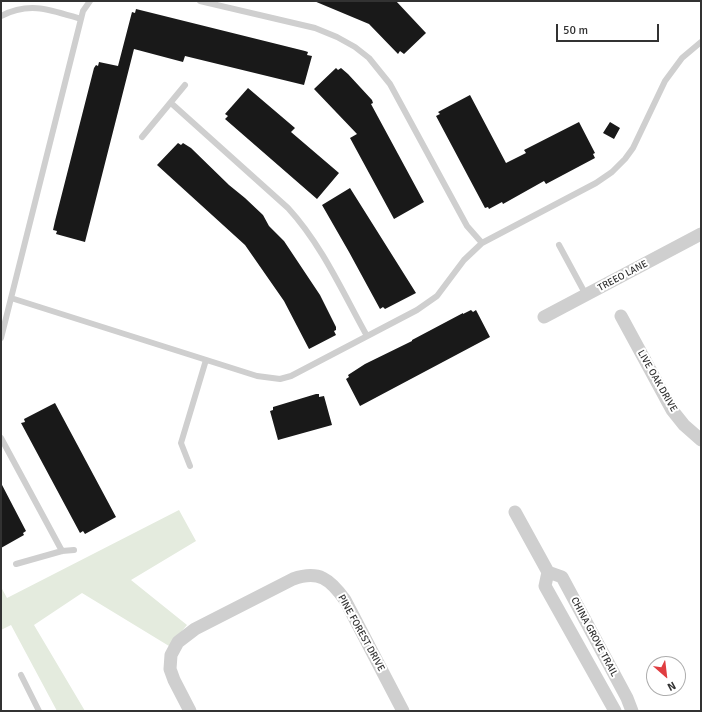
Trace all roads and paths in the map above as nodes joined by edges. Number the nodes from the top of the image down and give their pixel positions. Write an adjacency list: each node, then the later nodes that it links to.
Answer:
1 (90, 1): 4 (lane)
2 (200, 1): 10 (lane)
3 (1, 16): 4 (lane)
4 (81, 19): 13 (lane)
5 (701, 42): 10 (lane)
6 (185, 85): 7 (lane)
7 (171, 103): 8 (lane); 16 (lane)
8 (142, 137)
9 (701, 234): 12 (street, TREEO LANE)
10 (482, 243): 16 (lane)
11 (559, 245): 12 (lane)
12 (586, 295): 15 (street, TREEO LANE)
13 (11, 298): 17 (lane); 18 (lane)
14 (621, 316): 20 (street, LIVE OAK DRIVE)
15 (544, 317)
16 (367, 336): 18 (lane)
17 (1, 338)
18 (206, 360): 21 (lane)
19 (1, 438): 24 (lane)
20 (701, 440)
21 (190, 466)
22 (515, 512): 26 (street, CHINA GROVE TRAIL)
23 (74, 550): 24 (lane)
24 (62, 551): 25 (lane)
25 (16, 564)
26 (548, 572): 31 (street, CHINA GROVE TRAIL); 32 (street, CHINA GROVE TRAIL)
27 (21, 675): 28 (lane)
28 (39, 711)
29 (190, 711): 30 (street, PINE FOREST DRIVE)
30 (403, 711)
31 (614, 711)
32 (632, 711)

